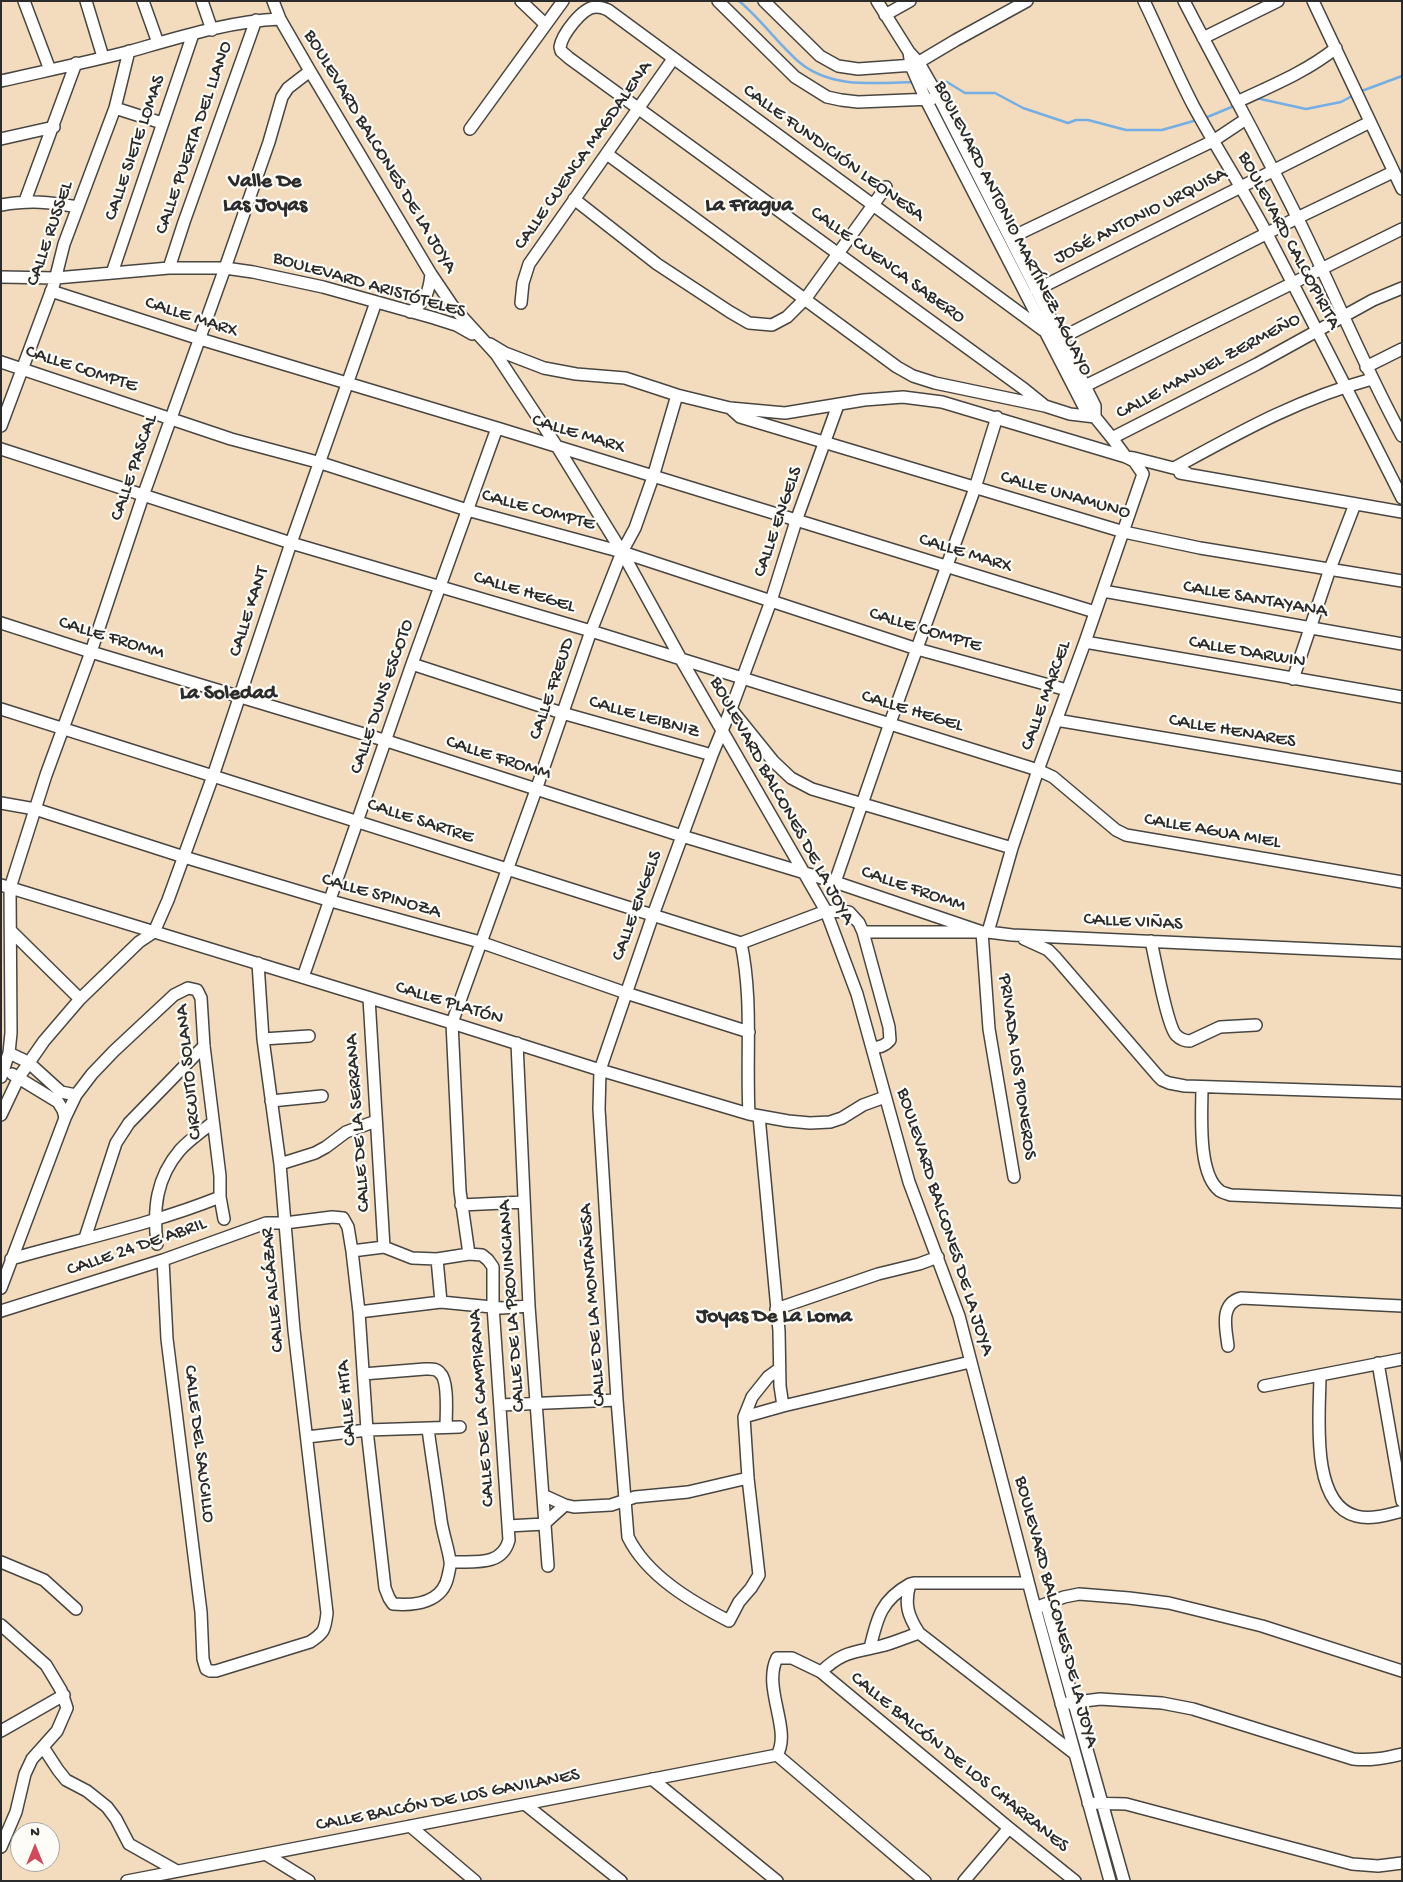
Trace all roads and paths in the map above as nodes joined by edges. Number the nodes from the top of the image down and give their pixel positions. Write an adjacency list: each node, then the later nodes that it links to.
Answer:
1 (24, 1): 31 (street)
2 (86, 1): 28 (street)
3 (143, 1): 24 (street)
4 (202, 1): 21 (street)
5 (272, 1): 19 (street, BOULEVARD BALCONES DE LA JOYA)
6 (521, 1): 20 (street)
7 (563, 1): 20 (street)
8 (718, 1): 36 (street)
9 (764, 1): 33 (street)
10 (877, 1): 17 (street, BOULEVARD ANTONIO MARTÍNEZ AGUAYO)
11 (910, 1): 17 (street)
12 (1028, 1): 33 (street)
13 (1144, 1): 45 (street, BOULEVARD CALCOPIRITA)
14 (1184, 1): 23 (street, BOULEVARD CALCOPIRITA)
15 (1278, 1): 23 (street)
16 (1313, 1): 25 (street)
17 (885, 15): 33 (street, BOULEVARD ANTONIO MARTÍNEZ AGUAYO)
18 (256, 20): 19 (street); 21 (street); 62 (street, CALLE PUERTA DEL LLANO)
19 (280, 20): 32 (street, BOULEVARD BALCONES DE LA JOYA)
20 (545, 24): 43 (street)
21 (212, 30): 22 (street)
22 (193, 34): 24 (street); 41 (street, CALLE SIETE LOMAS)
23 (1203, 38): 39 (street, BOULEVARD CALCOPIRITA)
24 (158, 43): 26 (street)
25 (1336, 48): 39 (street); 40 (street)
26 (129, 51): 28 (street); 37 (street, CALLE RUSSEL)
27 (561, 51): 29 (street, CALLE FUNDICIÓN LEONESA); 38 (street, CALLE CUENCA SABERO)
28 (103, 57): 30 (street)
29 (674, 59): 38 (street, CALLE CUENCA MAGDALENA); 55 (street, CALLE FUNDICIÓN LEONESA)
30 (76, 63): 31 (street); 42 (street)
31 (50, 70): 34 (street)
32 (310, 71): 63 (street, CALLE PASCAL); 66 (street, BOULEVARD BALCONES DE LA JOYA)
33 (918, 73): 35 (street, BOULEVARD ANTONIO MARTÍNEZ AGUAYO); 36 (street, BOULEVARD ANTONIO MARTÍNEZ AGUAYO)
34 (1, 81)
35 (939, 98): 36 (street); 60 (street, BOULEVARD ANTONIO MARTÍNEZ AGUAYO)
36 (926, 100): 78 (street, BOULEVARD ANTONIO MARTÍNEZ AGUAYO)
37 (116, 108): 41 (street); 56 (street, CALLE RUSSEL)
38 (639, 108): 46 (street, CALLE CUENCA MAGDALENA); 61 (street, CALLE CUENCA SABERO)
39 (1241, 109): 45 (street); 47 (street, BOULEVARD CALCOPIRITA)
40 (1370, 122): 47 (street, JOSÉ ANTONIO URQUISA); 48 (street)
41 (162, 123): 65 (street, CALLE SIETE LOMAS)
42 (54, 127): 44 (street); 53 (street)
43 (470, 128)
44 (1, 139)
45 (1213, 141): 50 (street, BOULEVARD CALCOPIRITA); 60 (street)
46 (608, 154): 52 (street, CALLE CUENCA MAGDALENA); 73 (street)
47 (1272, 170): 50 (street, JOSÉ ANTONIO URQUISA); 57 (street, BOULEVARD CALCOPIRITA)
48 (1393, 172): 51 (street); 57 (street)
49 (886, 187): 55 (street)
50 (1242, 187): 59 (street, BOULEVARD CALCOPIRITA); 71 (street, JOSÉ ANTONIO URQUISA)
51 (1402, 189)
52 (574, 200): 73 (street); 75 (street, CALLE CUENCA MAGDALENA)
53 (25, 201): 54 (street); 56 (street)
54 (1, 205)
55 (873, 206): 61 (street); 78 (street, CALLE FUNDICIÓN LEONESA)
56 (78, 207): 68 (street, CALLE RUSSEL)
57 (1297, 218): 59 (street); 64 (street, BOULEVARD CALCOPIRITA)
58 (1402, 229): 64 (street)
59 (1267, 234): 69 (street, BOULEVARD CALCOPIRITA); 81 (street)
60 (1010, 238): 71 (street, BOULEVARD ANTONIO MARTÍNEZ AGUAYO)
61 (838, 252): 73 (street); 93 (street, CALLE CUENCA SABERO)
62 (169, 268): 63 (street, BOULEVARD ARISTÓTELES); 65 (street, BOULEVARD ARISTÓTELES)
63 (225, 268): 74 (street, BOULEVARD ARISTÓTELES); 82 (street, CALLE PASCAL)
64 (1321, 270): 69 (street); 77 (street, BOULEVARD CALCOPIRITA)
65 (112, 273): 68 (street, BOULEVARD ARISTÓTELES)
66 (431, 274): 76 (street); 80 (street, BOULEVARD BALCONES DE LA JOYA)
67 (1, 277): 68 (street, BOULEVARD ARISTÓTELES)
68 (56, 278): 72 (street, CALLE RUSSEL)
69 (1292, 284): 79 (street, BOULEVARD CALCOPIRITA); 89 (street)
70 (1402, 288): 77 (street, CALLE MANUEL ZERMEÑO)
71 (1036, 290): 81 (street, BOULEVARD ANTONIO MARTÍNEZ AGUAYO)
72 (51, 291): 82 (street, CALLE MARX); 86 (street, CALLE RUSSEL)
73 (806, 298): 93 (street)
74 (376, 302): 76 (street, BOULEVARD ARISTÓTELES); 88 (street, CALLE KANT)
75 (521, 303)
76 (410, 312): 80 (street, BOULEVARD ARISTÓTELES)
77 (1344, 316): 79 (street, CALLE MANUEL ZERMEÑO); 85 (street, BOULEVARD CALCOPIRITA)
78 (1043, 330): 97 (street, BOULEVARD ANTONIO MARTÍNEZ AGUAYO)
79 (1317, 331): 90 (street, BOULEVARD CALCOPIRITA); 102 (street, CALLE MANUEL ZERMEÑO)
80 (481, 338): 91 (street, BOULEVARD ARISTÓTELES); 104 (street, BOULEVARD BALCONES DE LA JOYA)
81 (1061, 338): 89 (street, BOULEVARD ANTONIO MARTÍNEZ AGUAYO)
82 (200, 339): 88 (street, CALLE MARX); 98 (street, CALLE PASCAL)
83 (1402, 349): 85 (street)
84 (1, 362): 86 (street, CALLE COMPTE)
85 (1366, 367): 87 (street, BOULEVARD CALCOPIRITA)
86 (22, 369): 98 (street, CALLE COMPTE); 99 (street, CALLE RUSSEL)
87 (1372, 379): 90 (street); 95 (street, BOULEVARD CALCOPIRITA)
88 (348, 384): 100 (street, CALLE MARX); 107 (street, CALLE KANT)
89 (1085, 386): 97 (street, BOULEVARD ANTONIO MARTÍNEZ AGUAYO)
90 (1346, 386): 108 (street); 111 (street, BOULEVARD CALCOPIRITA)
91 (677, 395): 94 (street, BOULEVARD ARISTÓTELES); 112 (street, CALLE FREUD)
92 (838, 405): 94 (street, BOULEVARD ARISTÓTELES); 96 (street, BOULEVARD ARISTÓTELES); 103 (street, CALLE ENGELS)
93 (1045, 406): 97 (street)
94 (730, 408): 103 (street, CALLE UNAMUNO)
95 (1396, 414): 101 (street, BOULEVARD CALCOPIRITA)
96 (997, 417): 106 (street, BOULEVARD ARISTÓTELES); 113 (street)
97 (1095, 417): 102 (street, BOULEVARD ANTONIO MARTÍNEZ AGUAYO)
98 (171, 418): 107 (street, CALLE COMPTE); 114 (street, CALLE PASCAL)
99 (1, 426)
100 (497, 428): 104 (street, CALLE MARX); 117 (street, CALLE DUNS ESCOTO)
101 (1402, 436)
102 (1112, 438): 106 (street, BOULEVARD ANTONIO MARTÍNEZ AGUAYO)
103 (824, 443): 113 (street, CALLE UNAMUNO); 119 (street, CALLE ENGELS)
104 (558, 448): 112 (street, CALLE MARX); 122 (street, BOULEVARD BALCONES DE LA JOYA)
105 (1, 449): 114 (street, CALLE HEGEL)
106 (1126, 457): 108 (street, BOULEVARD ARISTÓTELES); 110 (street, BOULEVARD ARISTÓTELES)
107 (320, 463): 117 (street, CALLE COMPTE); 121 (street, CALLE KANT)
108 (1174, 468): 109 (street, BOULEVARD ARISTÓTELES)
109 (1186, 473): 110 (street, BOULEVARD ARISTÓTELES); 116 (street, BOULEVARD ARISTÓTELES)
110 (1143, 474): 120 (street, CALLE MARCEL)
111 (1397, 474): 115 (street, BOULEVARD CALCOPIRITA)
112 (653, 477): 119 (street, CALLE MARX); 122 (street, CALLE FREUD)
113 (975, 488): 120 (street, CALLE UNAMUNO); 123 (street)
114 (143, 496): 121 (street, CALLE HEGEL); 136 (street, CALLE PASCAL)
115 (1402, 498)
116 (1355, 504): 118 (street, BOULEVARD ARISTÓTELES); 124 (street)
117 (467, 510): 122 (street, CALLE COMPTE); 126 (street, CALLE DUNS ESCOTO)
118 (1402, 512)
119 (796, 521): 123 (street, CALLE MARX); 128 (street, CALLE ENGELS)
120 (1124, 532): 124 (street, CALLE UNAMUNO); 127 (street, CALLE MARCEL)
121 (291, 543): 126 (street, CALLE HEGEL); 142 (street, CALLE KANT)
122 (622, 552): 128 (street, CALLE COMPTE); 132 (street, CALLE FREUD); 137 (street, BOULEVARD BALCONES DE LA JOYA)
123 (946, 567): 129 (street, CALLE MARX); 135 (street)
124 (1330, 569): 125 (street, CALLE UNAMUNO); 131 (street)
125 (1402, 581)
126 (440, 586): 132 (street, CALLE HEGEL); 138 (street, CALLE DUNS ESCOTO)
127 (1103, 591): 129 (street, CALLE MARCEL); 131 (street, CALLE SANTAYANA)
128 (771, 601): 135 (street, CALLE COMPTE); 139 (street, CALLE ENGELS)
129 (1095, 612): 133 (street, CALLE MARCEL)
130 (1, 623): 136 (street, CALLE FROMM)
131 (1310, 628): 134 (street, CALLE SANTAYANA); 140 (street)
132 (592, 631): 137 (street, CALLE HEGEL); 146 (street, CALLE FREUD)
133 (1085, 642): 140 (street, CALLE DARWIN); 141 (street, CALLE MARCEL)
134 (1402, 644)
135 (917, 648): 141 (street, CALLE COMPTE); 148 (street)
136 (91, 652): 142 (street, CALLE FROMM); 149 (street, CALLE PASCAL)
137 (682, 660): 139 (street, CALLE HEGEL); 150 (street, BOULEVARD BALCONES DE LA JOYA)
138 (412, 664): 146 (street, CALLE LEIBNIZ); 151 (street, CALLE DUNS ESCOTO)
139 (742, 678): 145 (street, CALLE ENGELS); 148 (street, CALLE HEGEL)
140 (1293, 679): 143 (street, CALLE DARWIN)
141 (1067, 690): 147 (street, CALLE MARCEL)
142 (241, 697): 151 (street, CALLE FROMM); 154 (street, CALLE KANT)
143 (1402, 697)
144 (1, 708): 149 (street, CALLE SARTRE)
145 (731, 709): 150 (street, CALLE LEIBNIZ); 158 (street)
146 (562, 713): 152 (street, CALLE LEIBNIZ); 156 (street, CALLE FREUD)
147 (1056, 720): 153 (street, CALLE MARCEL); 155 (street, CALLE HENARES)
148 (890, 723): 153 (street, CALLE HEGEL); 158 (street)
149 (63, 727): 154 (street, CALLE SARTRE); 159 (street, CALLE PASCAL)
150 (723, 730): 152 (street, CALLE LEIBNIZ); 165 (street, BOULEVARD BALCONES DE LA JOYA)
151 (387, 741): 156 (street, CALLE FROMM); 160 (street, CALLE DUNS ESCOTO)
152 (712, 755): 161 (street, CALLE ENGELS)
153 (1038, 770): 162 (street, CALLE MARCEL); 167 (street, CALLE AGUA MIEL)
154 (212, 776): 160 (street, CALLE SARTRE); 163 (street, CALLE KANT)
155 (1402, 778)
156 (536, 790): 161 (street, CALLE FROMM); 164 (street, CALLE FREUD)
157 (1, 803): 159 (street, CALLE SPINOZA)
158 (862, 803): 162 (street); 166 (street)
159 (35, 809): 163 (street, CALLE SPINOZA); 168 (street, CALLE PASCAL)
160 (359, 821): 164 (street, CALLE SARTRE); 169 (street, CALLE DUNS ESCOTO)
161 (682, 836): 165 (street, CALLE FROMM); 171 (street, CALLE ENGELS)
162 (1012, 848): 175 (street, CALLE MARCEL)
163 (184, 857): 169 (street, CALLE SPINOZA); 173 (street, CALLE KANT)
164 (508, 868): 171 (street, CALLE SARTRE); 178 (street, CALLE FREUD)
165 (804, 872): 166 (street, CALLE FROMM); 170 (street, BOULEVARD BALCONES DE LA JOYA)
166 (835, 882): 175 (street, CALLE FROMM)
167 (1402, 882)
168 (6, 886): 172 (street, CALLE PASCAL); 173 (street, CALLE PLATÓN)
169 (331, 901): 178 (street, CALLE SPINOZA); 182 (street, CALLE DUNS ESCOTO)
170 (826, 911): 174 (street); 179 (street); 193 (street, BOULEVARD BALCONES DE LA JOYA)
171 (653, 915): 179 (street, CALLE SARTRE); 183 (street, CALLE ENGELS)
172 (11, 931): 185 (street); 194 (street, CALLE PASCAL)
173 (154, 932): 181 (street, CALLE PLATÓN); 185 (street)
174 (863, 932): 175 (street, CALLE VIÑAS); 193 (street)
175 (985, 932): 176 (street, CALLE VIÑAS); 211 (street, PRIVADA LOS PIONEROS)
176 (1012, 935): 177 (street, CALLE VIÑAS); 199 (street)
177 (1151, 941): 180 (street, CALLE VIÑAS); 187 (street)
178 (480, 942): 183 (street, CALLE SPINOZA); 186 (street, CALLE FREUD)
179 (741, 943): 188 (street)
180 (1402, 954)
181 (258, 963): 182 (street, CALLE PLATÓN); 190 (street, CALLE ALCÁZAR)
182 (304, 977): 184 (street, CALLE PLATÓN)
183 (626, 993): 188 (street, CALLE SPINOZA); 196 (street, CALLE ENGELS)
184 (369, 998): 186 (street, CALLE PLATÓN); 208 (street, CALLE DE LA SERRANA)
185 (80, 999): 195 (street)
186 (452, 1023): 191 (street, CALLE PLATÓN); 215 (street)
187 (1256, 1026)
188 (749, 1032): 206 (street)
189 (309, 1036): 190 (street)
190 (263, 1039): 204 (street, CALLE ALCÁZAR)
191 (517, 1043): 196 (street, CALLE PLATÓN); 213 (street, CALLE DE LA PROVINCIANA)
192 (204, 1046): 201 (street, CIRCUITO SOLANA); 209 (street, CIRCUITO SOLANA); 220 (street)
193 (872, 1048): 203 (street, BOULEVARD BALCONES DE LA JOYA)
194 (9, 1053): 195 (street); 197 (street, CALLE PASCAL)
195 (28, 1062): 198 (street); 201 (street)
196 (600, 1070): 206 (street, CALLE PLATÓN); 245 (street, CALLE DE LA MONTAÑESA)
197 (3, 1074): 198 (street)
198 (18, 1077): 205 (street); 207 (street)
199 (1202, 1087): 200 (street); 214 (street)
200 (1402, 1093)
201 (76, 1095): 207 (street, CIRCUITO SOLANA)
202 (322, 1096): 204 (street)
203 (885, 1097): 206 (street, CALLE PLATÓN); 225 (street, BOULEVARD BALCONES DE LA JOYA)
204 (271, 1101): 210 (street, CALLE ALCÁZAR)
205 (2, 1113)
206 (754, 1115): 234 (street)
207 (65, 1118): 226 (street, CIRCUITO SOLANA)
208 (376, 1121): 210 (street); 222 (street, CALLE DE LA SERRANA)
209 (212, 1123): 212 (street, CIRCUITO SOLANA); 218 (street)
210 (280, 1164): 219 (street, CALLE ALCÁZAR)
211 (1014, 1177)
212 (220, 1197): 217 (street, CIRCUITO SOLANA); 218 (street)
213 (524, 1202): 215 (street); 232 (street, CALLE DE LA PROVINCIANA)
214 (1402, 1202)
215 (461, 1206): 224 (street)
216 (332, 1217): 219 (street, CALLE 24 DE ABRIL); 223 (street, CALLE HITA)
217 (224, 1219)
218 (154, 1220): 220 (street); 221 (street)
219 (285, 1223): 228 (street, CALLE 24 DE ABRIL); 254 (street, CALLE ALCÁZAR)
220 (85, 1238): 226 (street)
221 (157, 1244)
222 (384, 1247): 223 (street); 227 (street)
223 (352, 1251): 236 (street, CALLE HITA)
224 (469, 1254): 227 (street); 231 (street, CALLE DE LA CAMPIRANA)
225 (938, 1257): 234 (street); 239 (street, BOULEVARD BALCONES DE LA JOYA)
226 (11, 1258): 229 (street, CIRCUITO SOLANA)
227 (437, 1259): 230 (street)
228 (164, 1260): 235 (street, CALLE 24 DE ABRIL); 270 (street, CALLE DEL SAUCILLO)
229 (1, 1288)
230 (441, 1302): 231 (street); 236 (street)
231 (493, 1306): 232 (street); 247 (street, CALLE DE LA CAMPIRANA)
232 (529, 1306): 246 (street, CALLE DE LA PROVINCIANA)
233 (1402, 1306): 237 (street)
234 (776, 1309): 241 (street)
235 (1, 1311)
236 (359, 1312): 242 (street, CALLE HITA)
237 (1228, 1346)
238 (1402, 1359): 240 (street)
239 (970, 1362): 248 (street); 266 (street, BOULEVARD BALCONES DE LA JOYA)
240 (1378, 1363): 243 (street); 258 (street)
241 (780, 1369): 248 (street); 249 (street)
242 (364, 1374): 251 (street); 253 (street, CALLE HITA)
243 (1320, 1375): 244 (street); 260 (street)
244 (1264, 1386)
245 (617, 1400): 246 (street); 257 (street, CALLE DE LA MONTAÑESA)
246 (537, 1403): 247 (street); 256 (street, CALLE DE LA PROVINCIANA)
247 (500, 1405): 262 (street, CALLE DE LA CAMPIRANA)
248 (783, 1406): 249 (street)
249 (744, 1417): 255 (street)
250 (460, 1426): 251 (street)
251 (446, 1427): 252 (street)
252 (428, 1428): 253 (street); 264 (street)
253 (367, 1430): 254 (street); 264 (street, CALLE HITA)
254 (307, 1437): 270 (street, CALLE ALCÁZAR)
255 (748, 1478): 257 (street); 257 (street, CALLE DE LA MONTAÑESA)
256 (543, 1495): 259 (street); 261 (street, CALLE DE LA PROVINCIANA)
257 (625, 1500): 259 (street)
258 (1402, 1501)
259 (565, 1505): 261 (street)
260 (1402, 1511)
261 (544, 1524): 262 (street); 265 (street, CALLE DE LA PROVINCIANA)
262 (508, 1526): 264 (street, CALLE DE LA CAMPIRANA)
263 (1, 1562): 269 (street)
264 (451, 1562)
265 (548, 1566)
266 (1028, 1583): 267 (street); 268 (street, BOULEVARD BALCONES DE LA JOYA)
267 (910, 1584): 272 (street); 273 (street)
268 (1040, 1606): 274 (street); 277 (street, BOULEVARD BALCONES DE LA JOYA); 278 (street, BOULEVARD BALCONES DE LA JOYA)
269 (76, 1609)
270 (327, 1613)
271 (1, 1625): 276 (street)
272 (919, 1633): 273 (street); 283 (street)
273 (870, 1648): 275 (street)
274 (1402, 1671)
275 (821, 1672): 285 (street, CALLE BALCÓN DE LOS CHARRANES); 291 (street, CALLE BALCÓN DE LOS CHARRANES)
276 (64, 1695): 279 (street); 282 (street)
277 (1074, 1701): 278 (street); 284 (street); 287 (street, BOULEVARD BALCONES DE LA JOYA)
278 (1061, 1704): 283 (street, BOULEVARD BALCONES DE LA JOYA)
279 (1, 1731)
280 (1, 1736): 281 (street)
281 (1, 1743)
282 (43, 1747): 292 (street); 296 (street)
283 (1075, 1754): 288 (street, BOULEVARD BALCONES DE LA JOYA)
284 (1402, 1754)
285 (777, 1755): 286 (street, CALLE BALCÓN DE LOS GAVILANES); 303 (street)
286 (652, 1779): 289 (street, CALLE BALCÓN DE LOS GAVILANES); 302 (street)
287 (1102, 1802): 288 (street); 294 (street); 307 (street, BOULEVARD BALCONES DE LA JOYA)
288 (1088, 1803): 306 (street, BOULEVARD BALCONES DE LA JOYA)
289 (526, 1804): 290 (street, CALLE BALCÓN DE LOS GAVILANES); 301 (street)
290 (410, 1826): 293 (street, CALLE BALCÓN DE LOS GAVILANES); 300 (street)
291 (1009, 1828): 304 (street); 305 (street, CALLE BALCÓN DE LOS CHARRANES)
292 (1, 1846)
293 (267, 1855): 295 (street, CALLE BALCÓN DE LOS GAVILANES); 299 (street)
294 (1402, 1863)
295 (196, 1868): 296 (street, CALLE BALCÓN DE LOS GAVILANES); 298 (street)
296 (177, 1871): 297 (street, CALLE BALCÓN DE LOS GAVILANES)
297 (127, 1881)
298 (198, 1881)
299 (309, 1881)
300 (474, 1881)
301 (621, 1881)
302 (777, 1881)
303 (925, 1881)
304 (964, 1881)
305 (1075, 1881)
306 (1110, 1881)
307 (1124, 1881)

